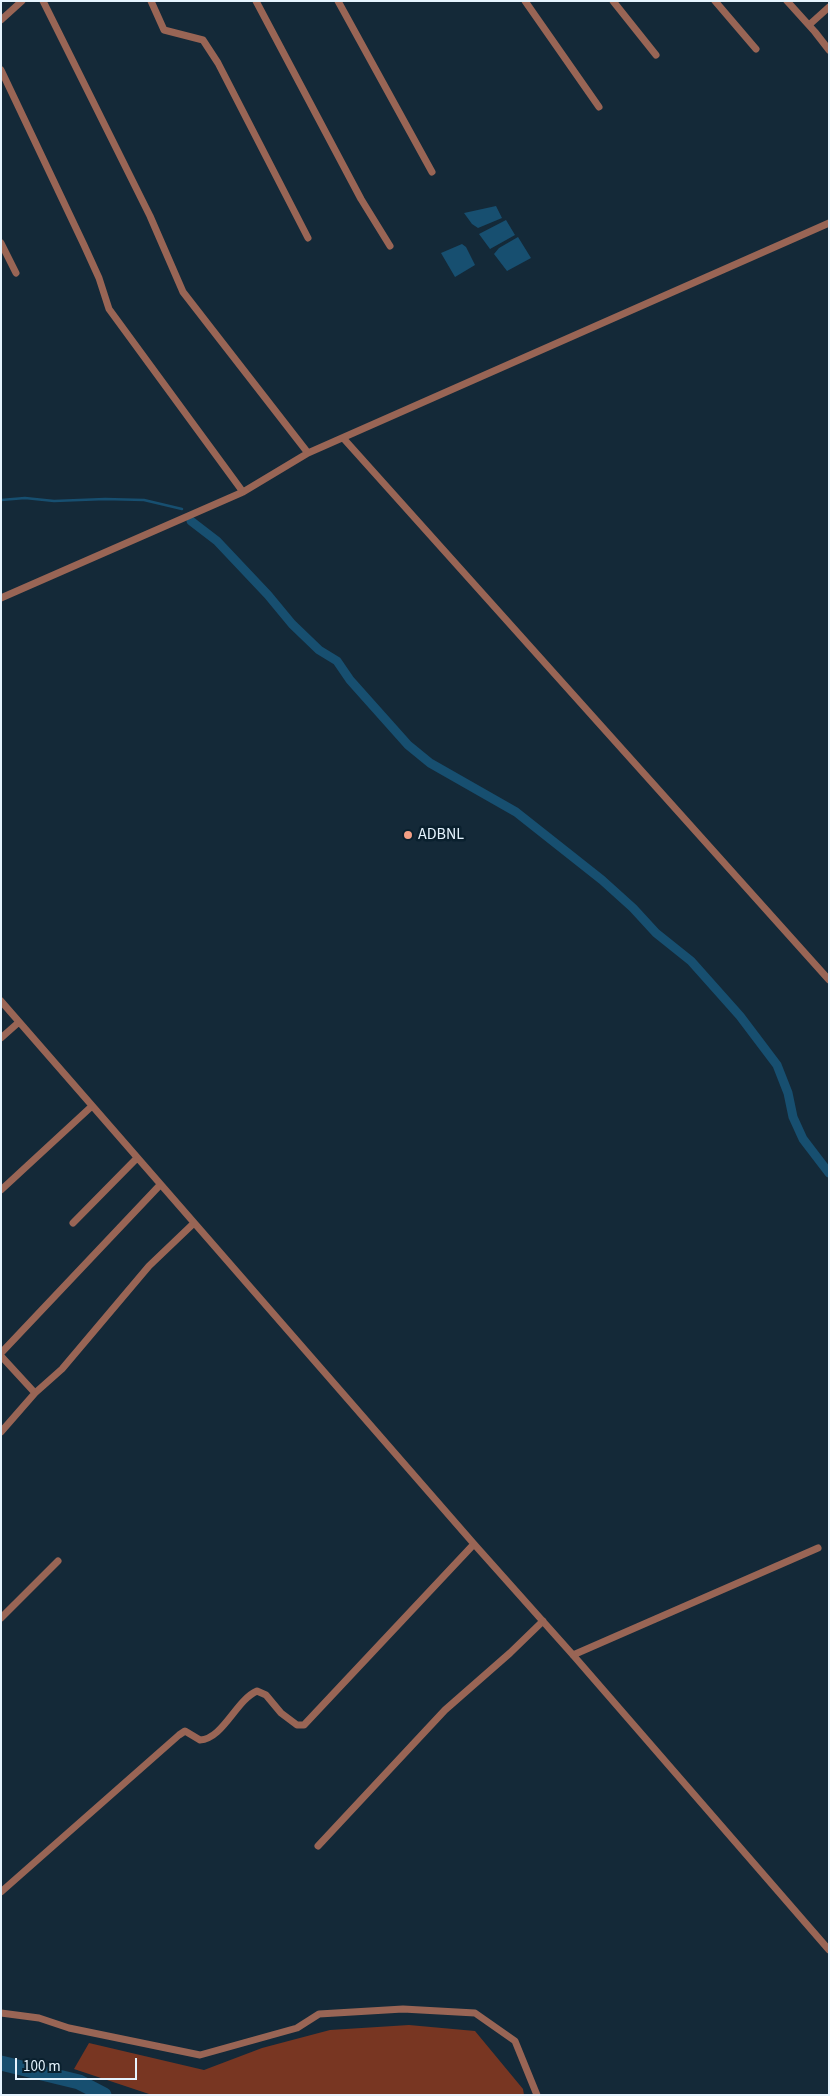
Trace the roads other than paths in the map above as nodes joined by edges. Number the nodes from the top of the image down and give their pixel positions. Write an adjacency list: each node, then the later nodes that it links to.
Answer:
1 (22, 1): 11 (street)
2 (43, 1): 25 (street)
3 (151, 1): 20 (street)
4 (256, 1): 22 (street)
5 (338, 1): 18 (street)
6 (525, 1): 17 (street)
7 (613, 1): 15 (street)
8 (715, 1): 13 (street)
9 (786, 1): 12 (street)
10 (829, 6): 12 (street)
11 (1, 20)
12 (809, 25): 14 (street)
13 (756, 48)
14 (828, 50)
15 (656, 55)
16 (1, 70): 26 (street)
17 (600, 107)
18 (432, 172)
19 (829, 223): 24 (street)
20 (308, 238)
21 (1, 243): 23 (street)
22 (390, 246)
23 (16, 273)
24 (344, 439): 25 (street); 28 (street)
25 (308, 453): 26 (street)
26 (244, 492): 27 (street)
27 (1, 598)
28 (829, 980)
29 (1, 1001): 30 (street)
30 (19, 1022): 31 (street); 32 (street)
31 (1, 1038)
32 (92, 1106): 33 (street); 35 (street)
33 (137, 1158): 34 (street); 36 (street)
34 (160, 1185): 37 (street); 38 (street)
35 (1, 1190)
36 (72, 1223)
37 (194, 1223): 39 (street); 41 (street)
38 (1, 1354): 39 (street)
39 (36, 1393): 40 (street)
40 (1, 1432)
41 (474, 1544): 45 (street); 48 (street)
42 (818, 1548): 46 (street)
43 (58, 1561): 44 (street)
44 (1, 1618)
45 (543, 1620): 46 (street); 47 (street)
46 (573, 1655): 49 (street)
47 (318, 1846)
48 (1, 1892)
49 (829, 1950)
50 (1, 2014): 51 (street)
51 (537, 2095)

